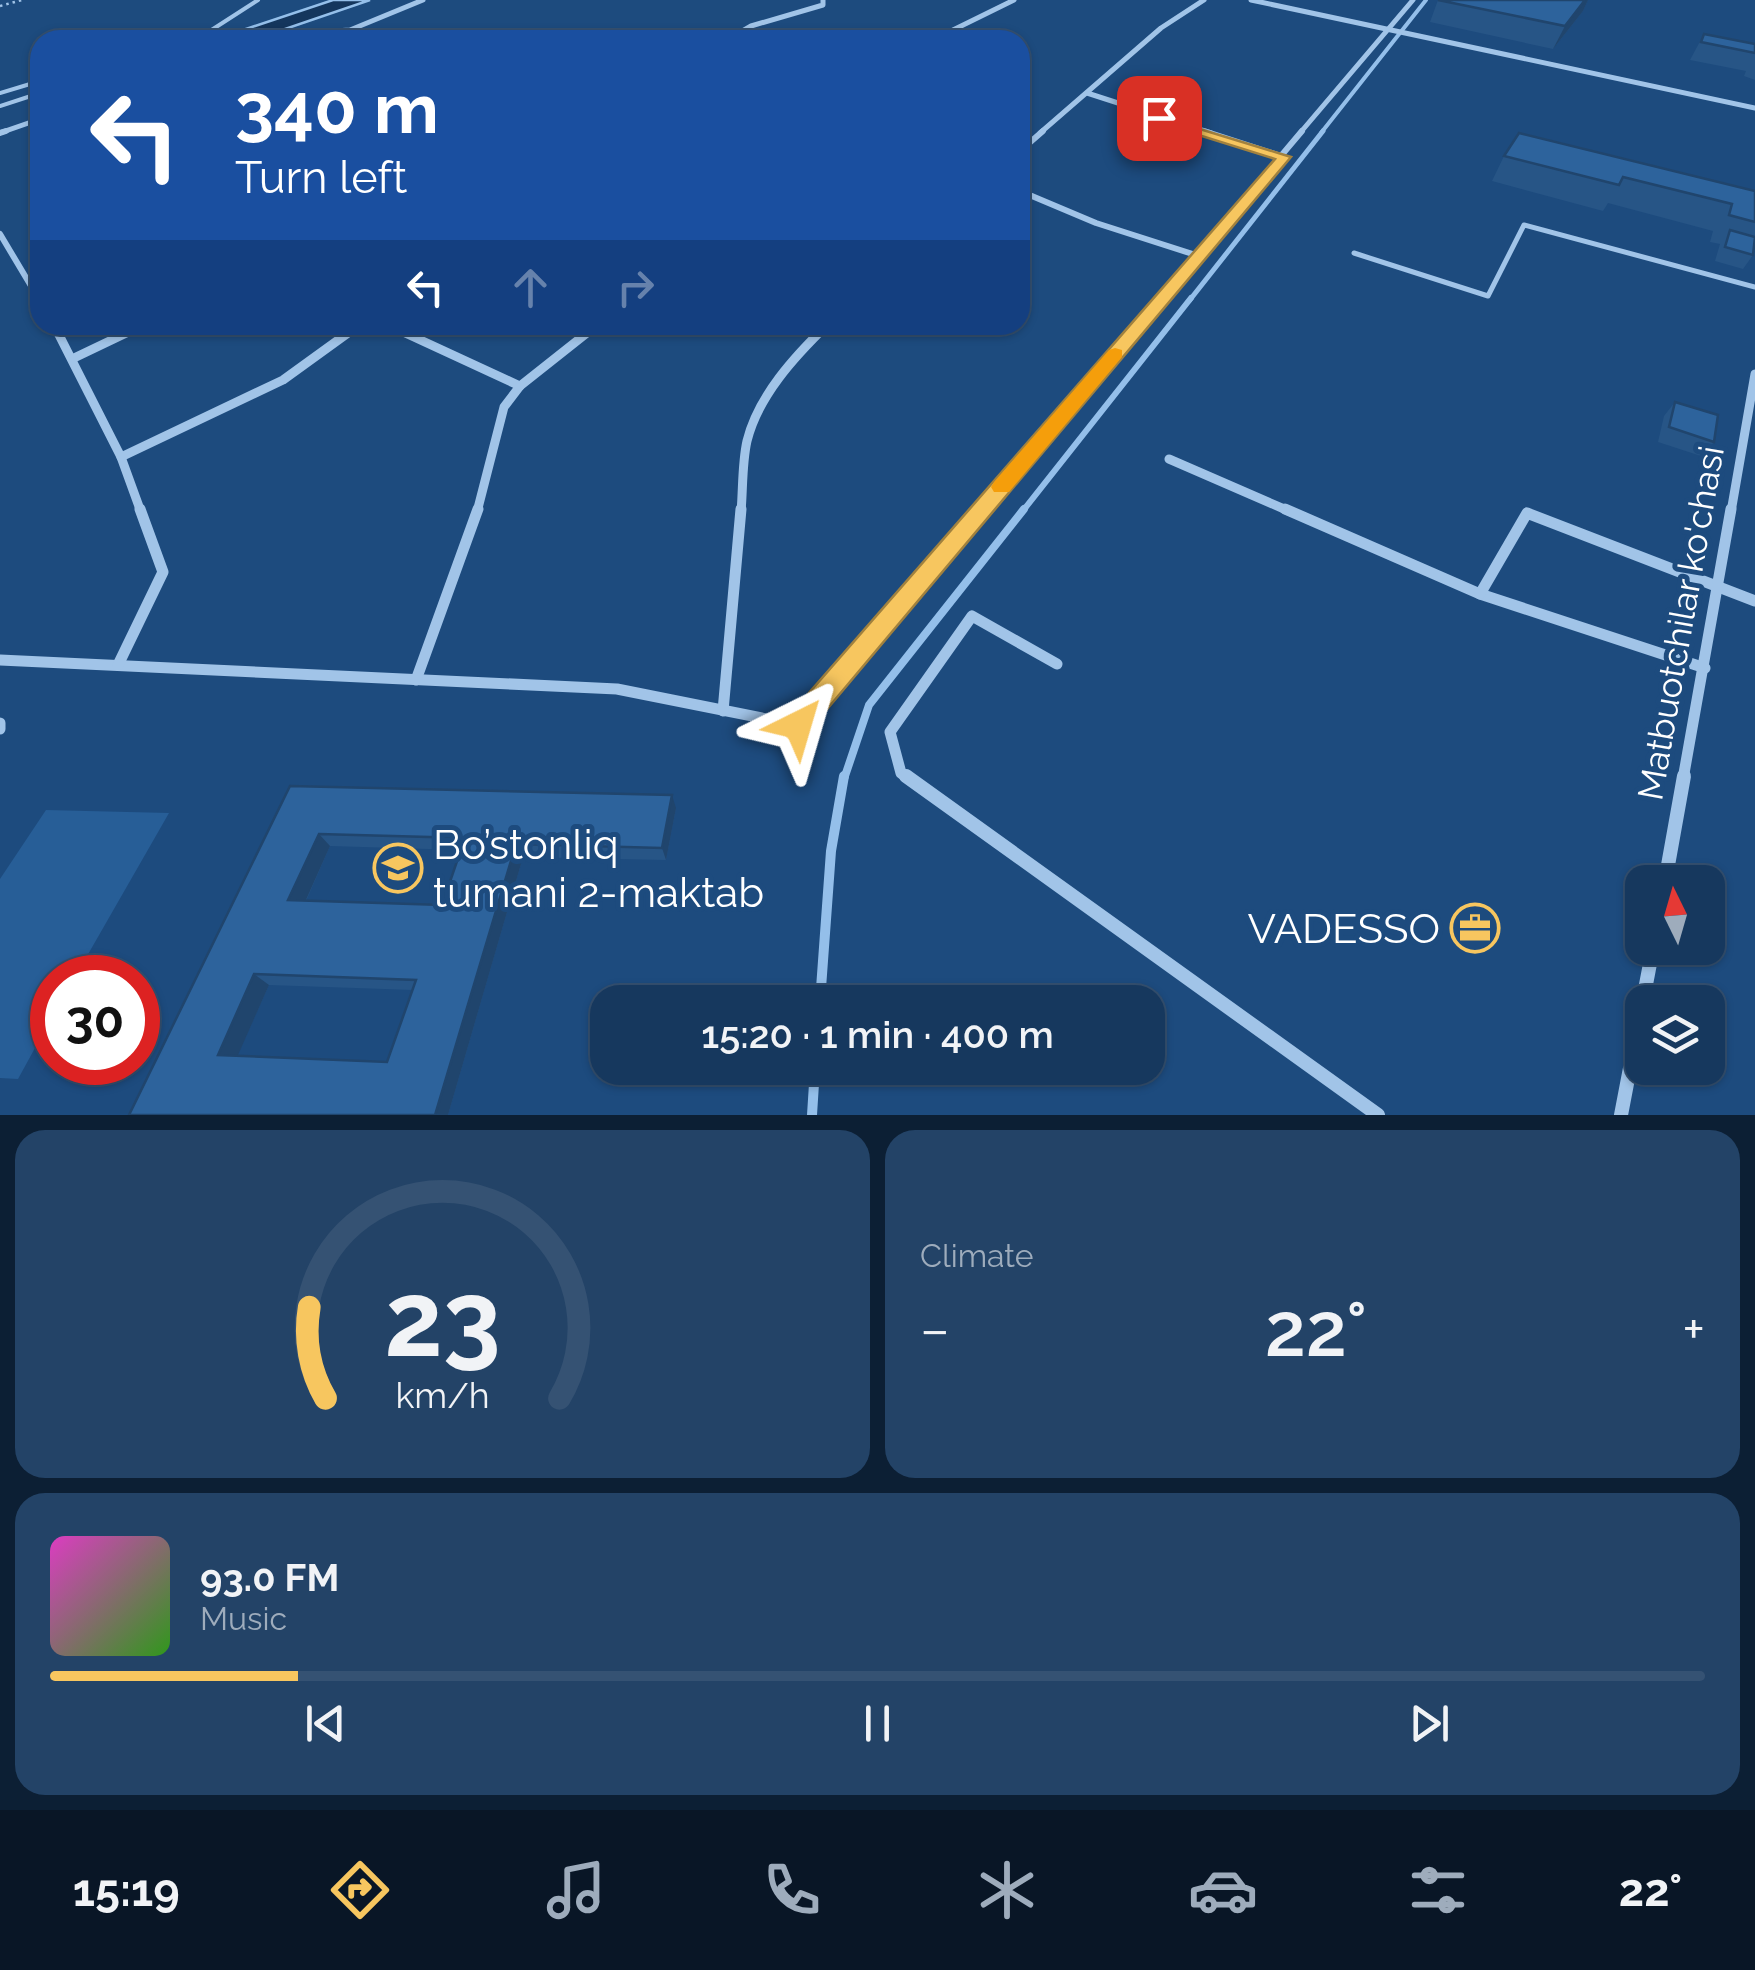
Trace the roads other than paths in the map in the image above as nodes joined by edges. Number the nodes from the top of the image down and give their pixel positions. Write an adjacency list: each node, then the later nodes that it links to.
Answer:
1 (258, 0): 8 (lane)
2 (423, 0): 11 (street)
3 (824, 0): 12 (street)
4 (1014, 0): 13 (street)
5 (1204, 0): 17 (street)
6 (1251, 0): 14 (street)
7 (1414, 0): 14 (street)
8 (222, 26): 9 (lane); 10 (lane)
9 (209, 30)
10 (215, 30)
11 (350, 30)
12 (745, 30)
13 (954, 30)
14 (1391, 30): 20 (street); 24 (street)
15 (30, 84): 16 (lane)
16 (0, 93)
17 (1086, 93): 23 (street); 24 (street)
18 (30, 96): 19 (lane)
19 (0, 106)
20 (1755, 108)
21 (30, 123): 22 (street)
22 (0, 133)
23 (1030, 142)
24 (1284, 157): 28 (street)
25 (1030, 195): 28 (street)
26 (1, 239): 29 (street)
27 (1354, 254): 30 (lane)
28 (1199, 256): 50 (street)
29 (30, 285)
30 (1755, 287)
31 (60, 335): 37 (street)
32 (122, 335): 37 (street)
33 (345, 335): 40 (street)
34 (410, 335): 39 (street)
35 (584, 335): 39 (street)
36 (816, 335): 50 (street)
37 (74, 358): 40 (street)
38 (1755, 374): 42 (street, Matbuotchilar ko'chasi)
39 (520, 386): 49 (street)
40 (121, 456): 47 (street)
41 (1168, 459): 43 (street)
42 (1720, 587): 43 (street); 44 (street); 48 (street, Matbuotchilar ko'chasi)
43 (1480, 594): 48 (street)
44 (1755, 601)
45 (0, 660): 47 (street)
46 (1057, 664): 53 (street)
47 (118, 665): 49 (street)
48 (1705, 668): 51 (street, Matbuotchilar ko'chasi)
49 (416, 680): 50 (street)
50 (723, 711)
51 (1668, 865)
52 (1649, 965): 54 (street)
53 (1378, 1115)
54 (1621, 1115)

